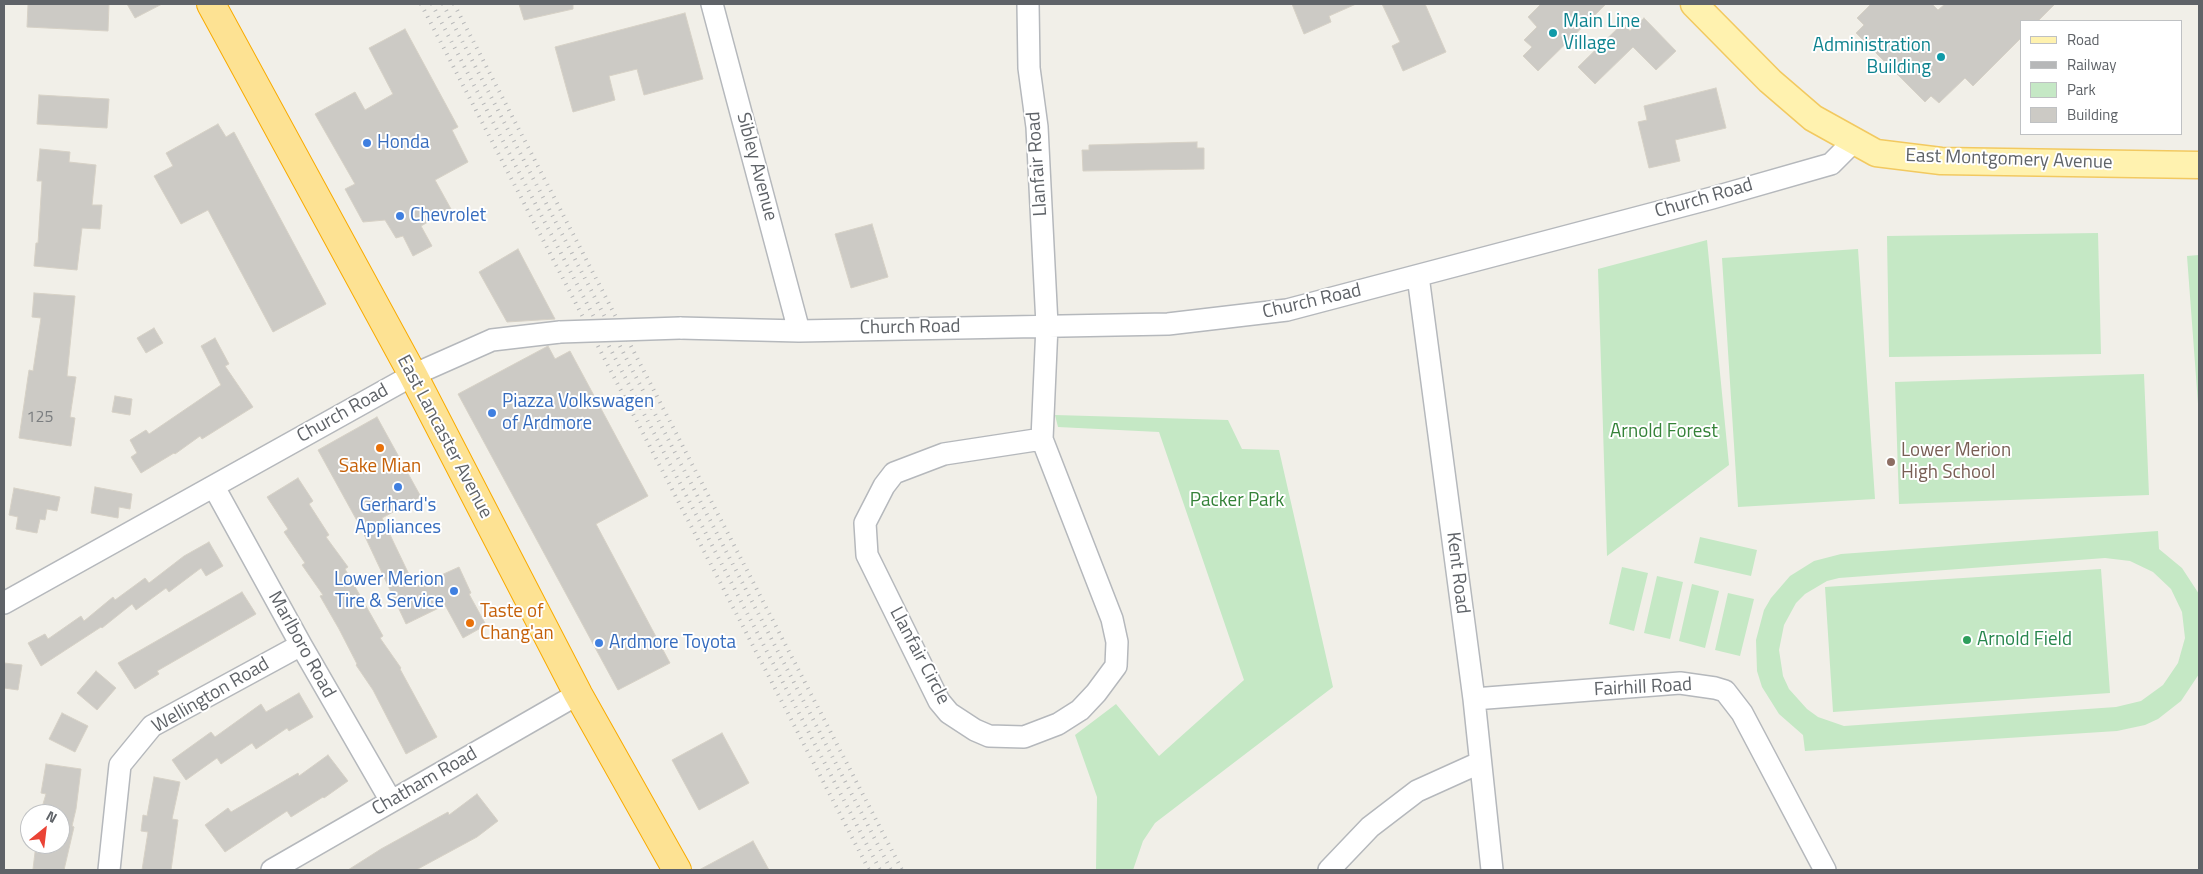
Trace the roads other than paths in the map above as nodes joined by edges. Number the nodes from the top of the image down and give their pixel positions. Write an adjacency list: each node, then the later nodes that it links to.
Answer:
1 (211, 4): 10 (highway, East Lancaster Avenue)
2 (712, 4): 9 (street, Sibley Avenue)
3 (1028, 4): 8 (street, Llanfair Road)
4 (1694, 4): 5 (main road, East Montgomery Avenue)
5 (1854, 142): 6 (main road, East Montgomery Avenue); 7 (street, Church Road)
6 (2199, 165)
7 (1418, 276): 8 (street, Church Road); 16 (street, Kent Road)
8 (1047, 325): 9 (street, Church Road); 11 (street, Llanfair Circle)
9 (800, 331): 10 (street, Church Road, bridge)
10 (413, 376): 12 (street, Church Road); 15 (highway, East Lancaster Avenue)
11 (1042, 439): 11 (street, Llanfair Circle)
12 (214, 487): 13 (street, Church Road); 14 (street, Marlboro Road)
13 (4, 603)
14 (301, 645): 18 (street, Marlboro Road); 19 (street, Wellington Road)
15 (578, 694): 18 (street, Chatham Road); 21 (highway, East Lancaster Avenue)
16 (1474, 699): 17 (street, Kent Road); 24 (street, Fairhill Road)
17 (1479, 763): 22 (street); 23 (street, Kent Road)
18 (391, 801): 20 (street, Chatham Road)
19 (109, 870)
20 (272, 870)
21 (677, 870)
22 (1329, 870)
23 (1492, 870)
24 (1825, 870)

